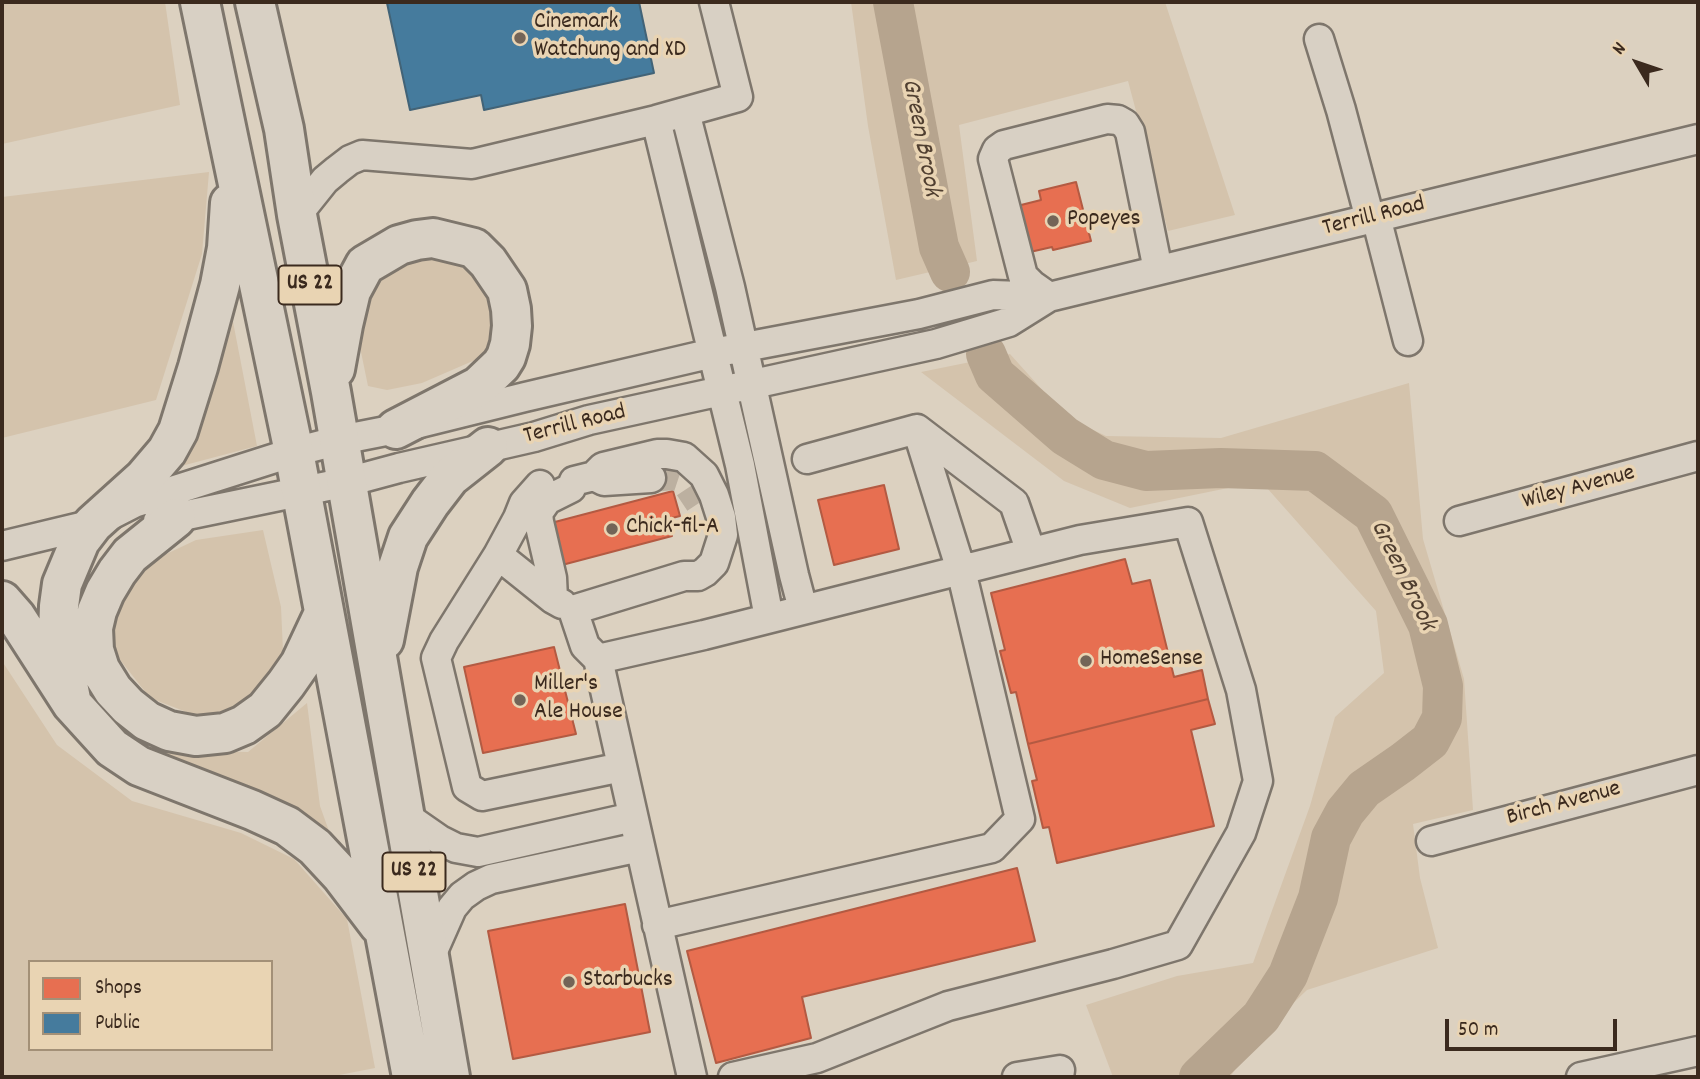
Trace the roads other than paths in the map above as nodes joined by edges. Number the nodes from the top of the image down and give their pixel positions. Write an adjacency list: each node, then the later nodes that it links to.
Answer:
1 (200, 2): 8 (highway, US 22)
2 (256, 2): 9 (highway, US 22)
3 (714, 2): 5 (street)
4 (1319, 39): 10 (street)
5 (685, 112): 6 (street); 14 (street)
6 (656, 120): 9 (street); 15 (street)
7 (1698, 139): 10 (street, Terrill Road)
8 (233, 162): 23 (highway, US 22); 33 (highway)
9 (297, 215): 18 (highway, US 22)
10 (1373, 218): 11 (street, Terrill Road); 13 (street)
11 (1158, 270): 12 (street, Terrill Road); 12 (street)
12 (1049, 297): 14 (street, Terrill Road); 16 (street, Terrill Road)
13 (1408, 341)
14 (744, 348): 15 (street, Terrill Road); 16 (street)
15 (713, 353): 17 (street); 19 (street, Terrill Road)
16 (751, 384): 17 (street, Terrill Road); 41 (street)
17 (722, 391): 22 (street, Terrill Road); 43 (street)
18 (331, 392): 19 (highway); 21 (highway, US 22)
19 (396, 429): 21 (street, Terrill Road)
20 (917, 429): 25 (street); 36 (street); 37 (street)
21 (340, 440): 23 (street, Terrill Road); 28 (highway, US 22)
22 (488, 447): 28 (street, Terrill Road); 45 (highway)
23 (294, 452): 29 (highway, US 22); 33 (street, Terrill Road)
24 (1698, 456): 32 (street, Wiley Avenue)
25 (807, 459)
26 (584, 478): 27 (street); 34 (street); 38 (street); 40 (street)
27 (651, 478)
28 (348, 482): 29 (street, Terrill Road); 45 (highway, US 22)
29 (301, 491): 31 (street, Terrill Road); 42 (highway, US 22)
30 (699, 503): 38 (street)
31 (176, 518): 33 (street, Terrill Road); 42 (highway)
32 (1460, 521)
33 (93, 524): 35 (street, Terrill Road); 46 (highway)
34 (503, 545): 40 (street); 47 (street)
35 (2, 546)
36 (1031, 552): 37 (street); 60 (street)
37 (961, 570): 41 (street); 53 (street)
38 (684, 576): 40 (street)
39 (2, 601): 46 (highway)
40 (563, 604): 44 (street)
41 (803, 609): 43 (street)
42 (324, 612): 54 (highway, US 22)
43 (769, 618): 44 (street)
44 (598, 659): 47 (street)
45 (380, 666): 49 (highway, US 22)
46 (72, 704): 54 (highway)
47 (622, 767): 50 (street)
48 (1698, 770): 51 (street, Birch Avenue)
49 (404, 815): 50 (street); 55 (highway, US 22)
50 (633, 817): 52 (street)
51 (1431, 841)
52 (640, 847): 53 (street); 55 (street)
53 (657, 925): 59 (street)
54 (385, 934): 57 (highway, US 22)
55 (429, 960): 58 (highway, US 22)
56 (1698, 1051): 63 (street)
57 (412, 1077)
58 (450, 1077)
59 (692, 1077)
60 (733, 1077)
61 (1017, 1077): 62 (street)
62 (1059, 1077)
63 (1581, 1077)

